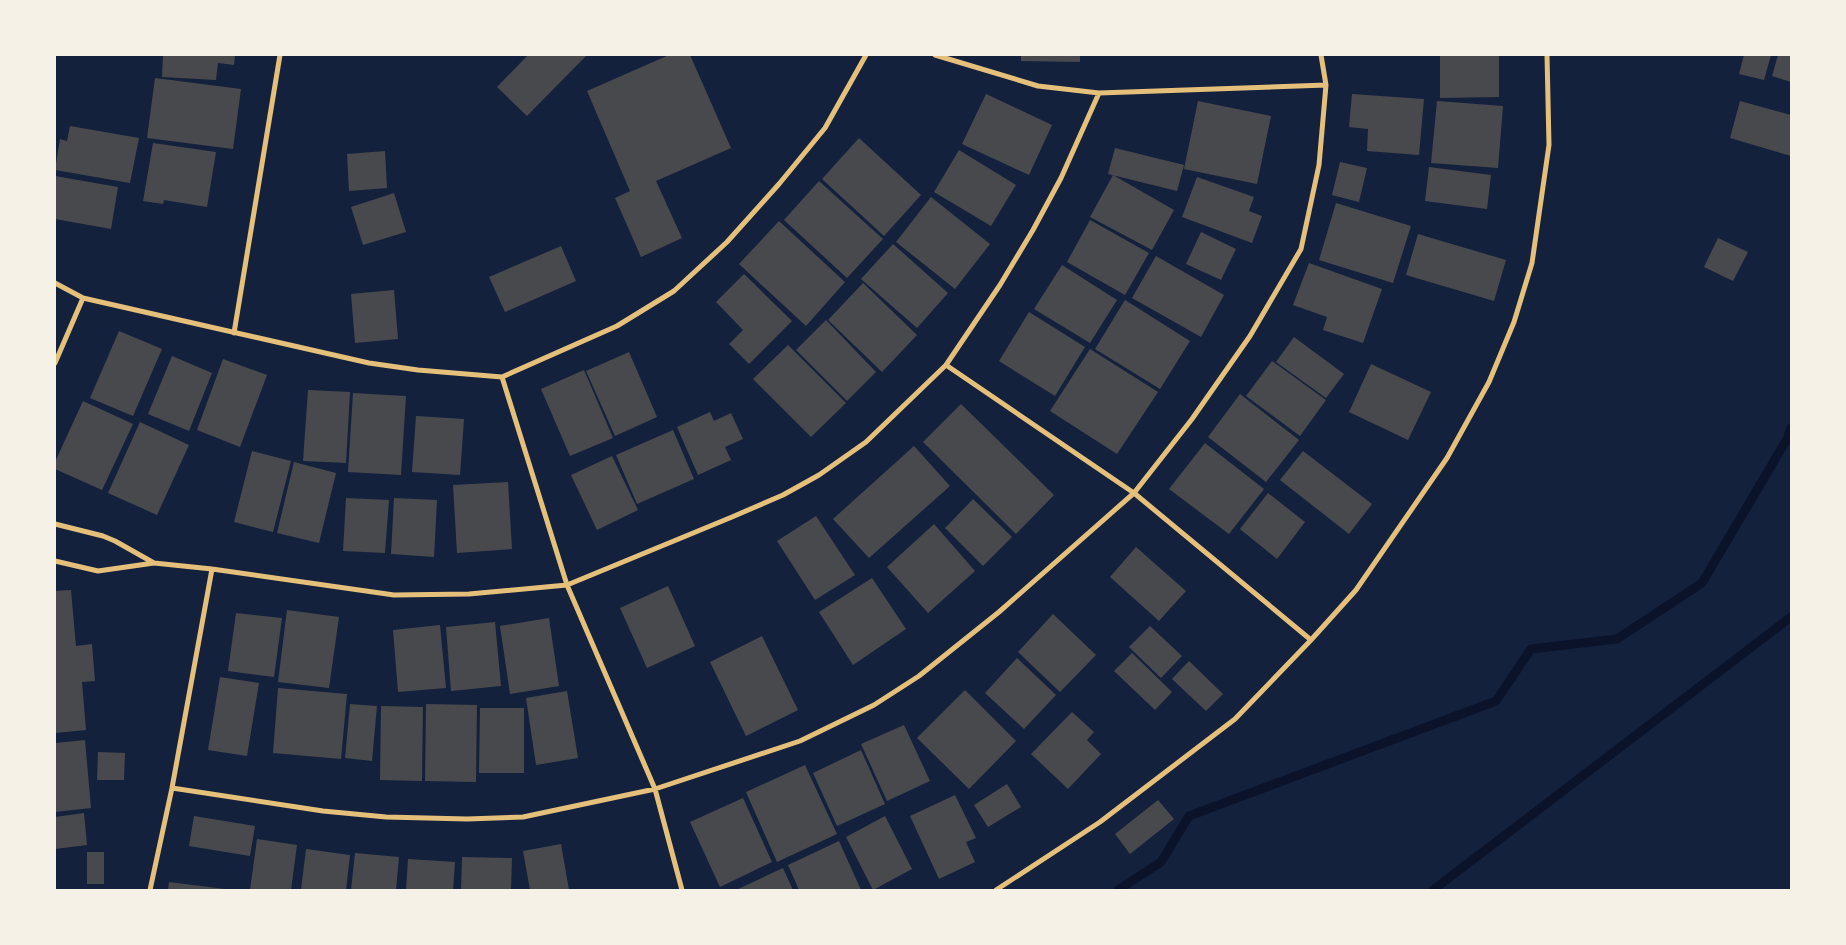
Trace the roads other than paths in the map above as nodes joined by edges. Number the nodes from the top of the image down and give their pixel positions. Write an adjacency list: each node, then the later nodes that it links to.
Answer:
1 (280, 55): 10 (street)
2 (866, 55): 13 (street)
3 (935, 55): 7 (street)
4 (1321, 55): 6 (street)
5 (1547, 55): 20 (street)
6 (1326, 85): 7 (street); 14 (street)
7 (1099, 93): 12 (street)
8 (55, 283): 9 (street)
9 (83, 298): 10 (street); 11 (street)
10 (234, 333): 13 (street)
11 (55, 363)
12 (946, 365): 14 (street); 19 (street)
13 (502, 377): 19 (street)
14 (1134, 494): 20 (street); 22 (street)
15 (55, 524): 17 (street)
16 (55, 561): 17 (street)
17 (154, 563): 18 (street)
18 (212, 569): 19 (street); 21 (street)
19 (567, 585): 22 (street)
20 (1312, 640): 25 (street)
21 (172, 788): 22 (street); 23 (street)
22 (655, 789): 24 (street)
23 (150, 890)
24 (682, 890)
25 (996, 890)

